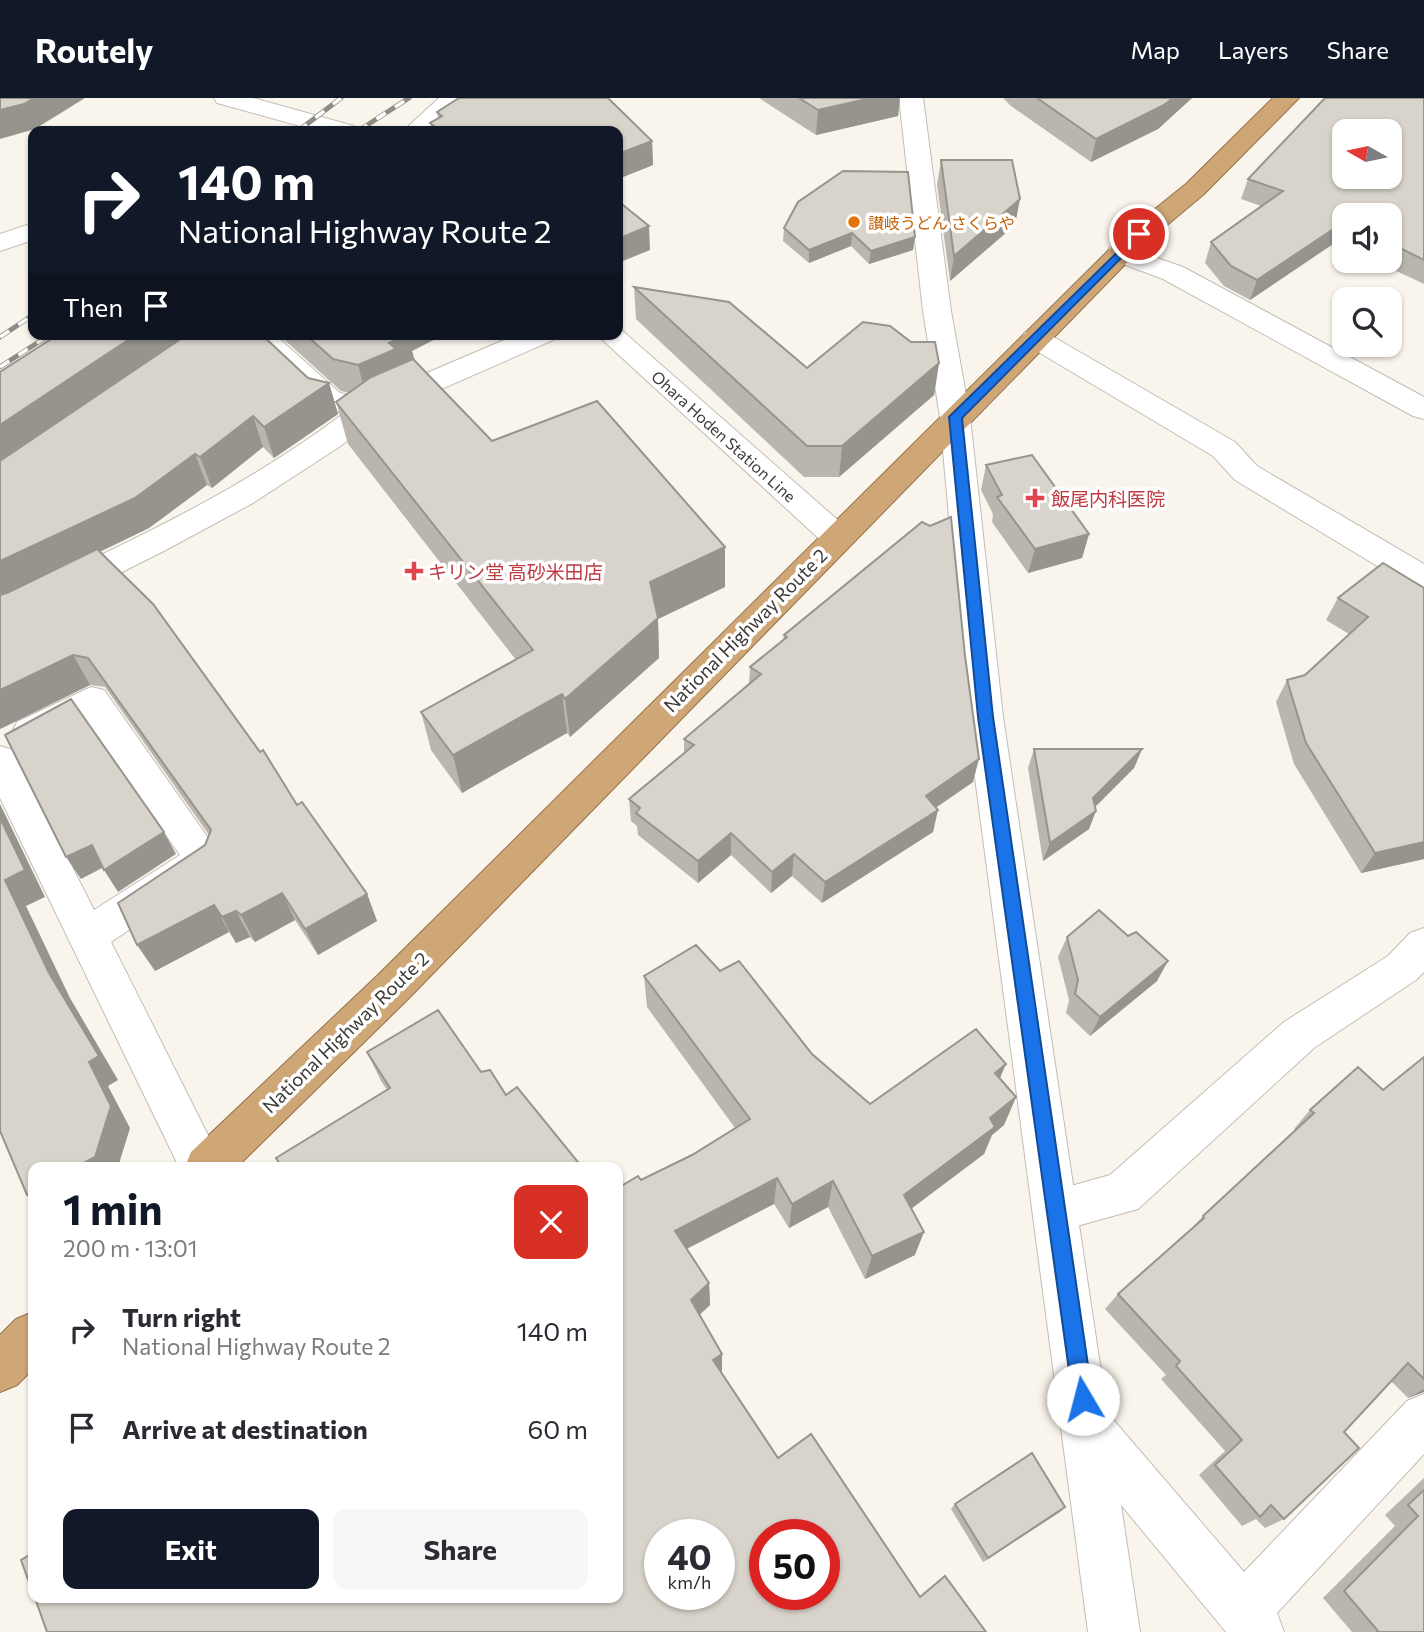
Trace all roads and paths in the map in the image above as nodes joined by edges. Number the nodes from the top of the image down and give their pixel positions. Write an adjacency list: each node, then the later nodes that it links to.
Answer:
1 (226, 98): 5 (street)
2 (453, 98): 8 (street)
3 (911, 98): 18 (street)
4 (1287, 98): 11 (highway, National Highway Route 2)
5 (286, 114): 6 (street); 7 (street)
6 (269, 126)
7 (328, 126)
8 (421, 126)
9 (28, 233): 10 (street)
10 (0, 243)
11 (1120, 253): 15 (highway, National Highway Route 2); 17 (street)
12 (263, 340): 16 (street)
13 (529, 340): 16 (street)
14 (617, 340): 19 (street, Ohara Hoden Station Line)
15 (1025, 348): 18 (highway, National Highway Route 2); 20 (street)
16 (369, 409): 21 (street)
17 (1424, 409)
18 (955, 417): 19 (highway, National Highway Route 2); 28 (street)
19 (837, 537): 27 (highway, National Highway Route 2)
20 (1424, 579)
21 (0, 615)
22 (0, 749): 24 (street)
23 (0, 760): 24 (street)
24 (87, 936): 26 (street)
25 (1424, 945): 28 (street)
26 (201, 1162)
27 (209, 1162)
28 (1055, 1210): 32 (street)
29 (28, 1341): 30 (highway)
30 (0, 1368)
31 (1424, 1418): 33 (street)
32 (1087, 1426): 33 (street); 34 (street)
33 (1251, 1622)
34 (1114, 1632)

